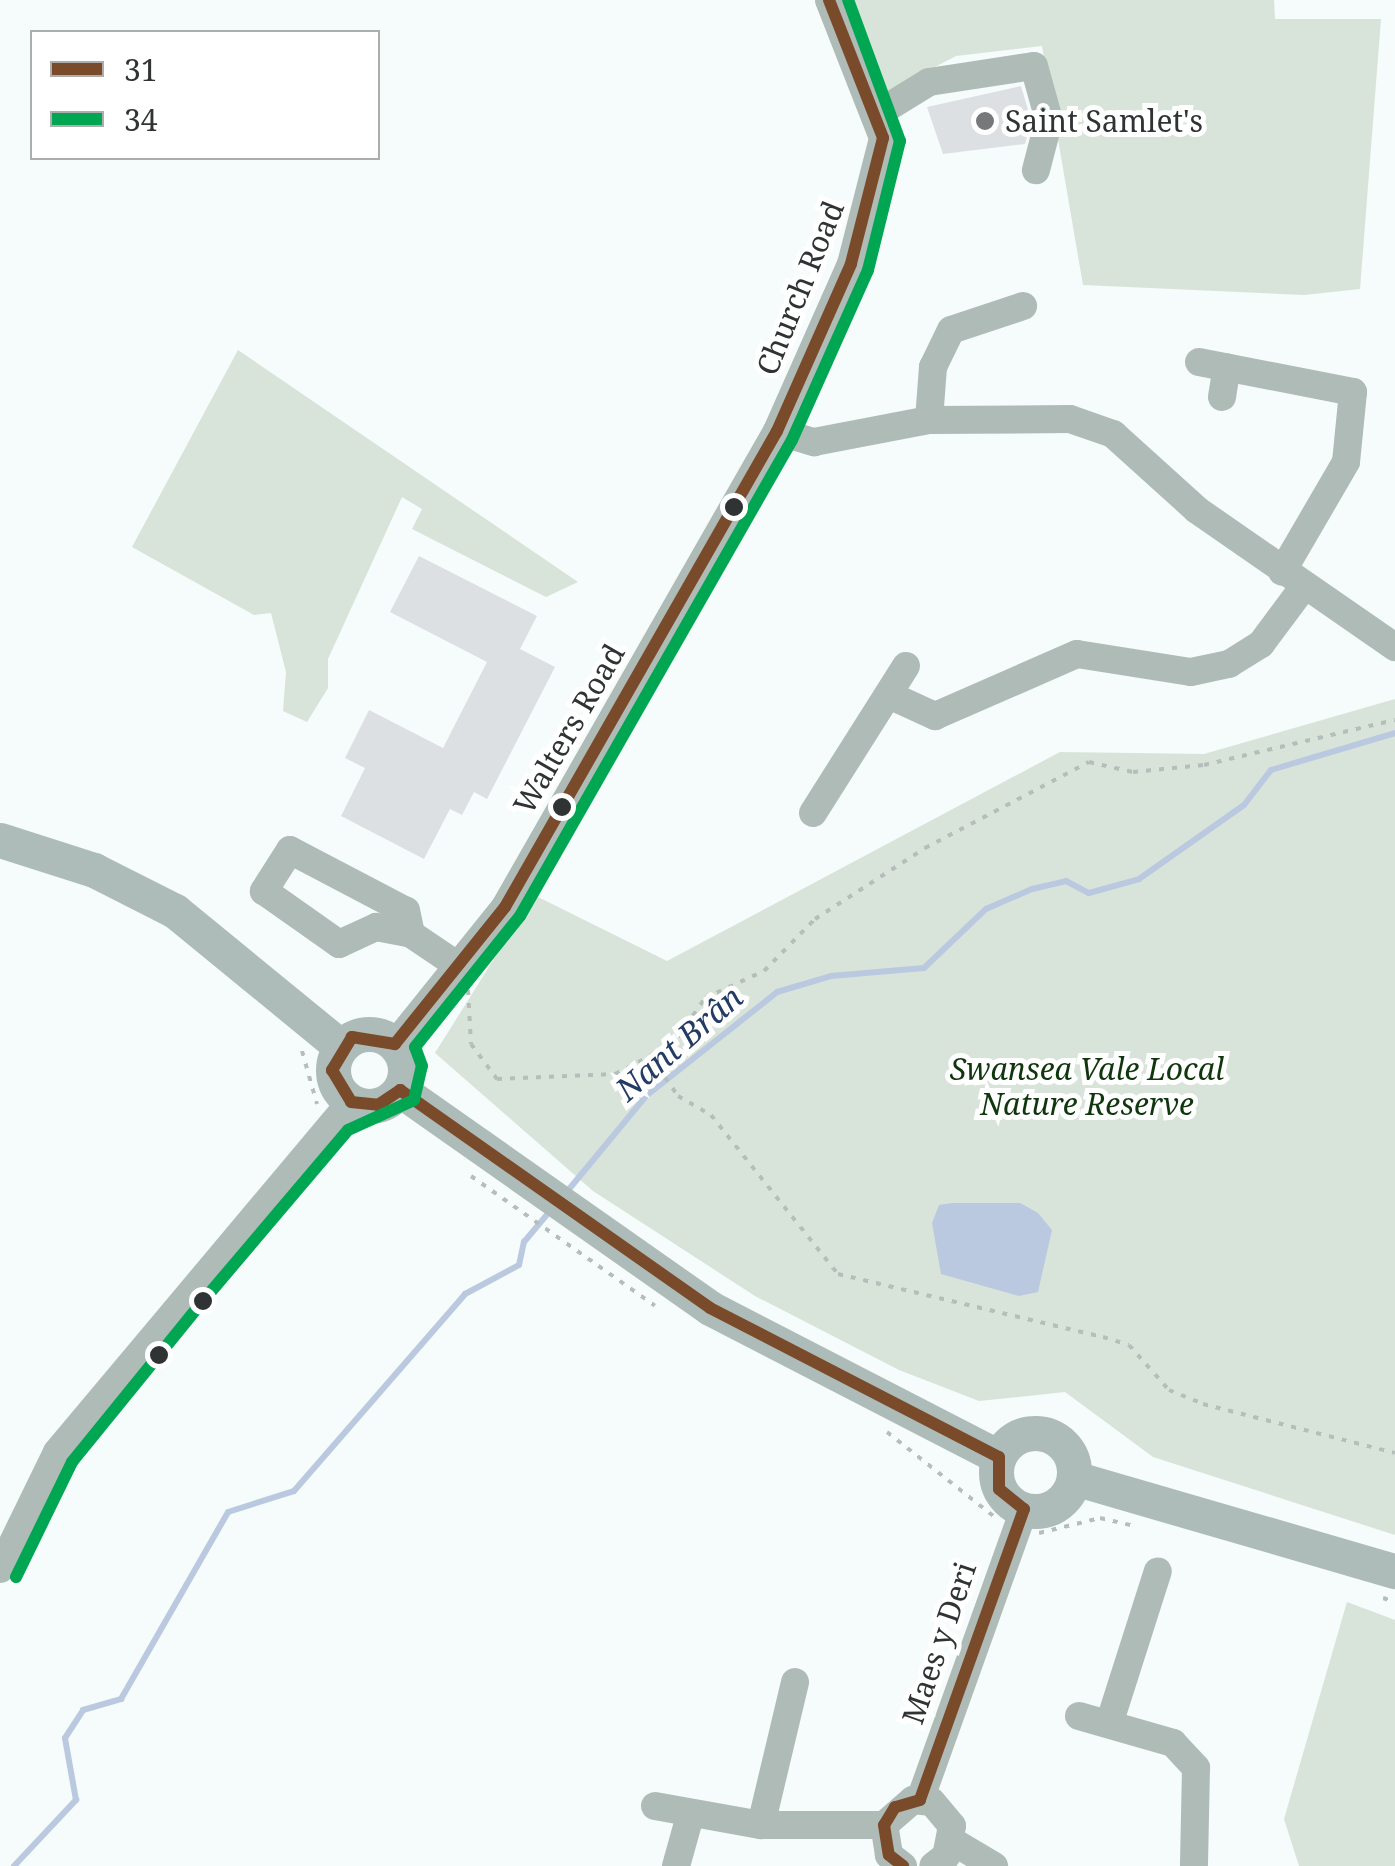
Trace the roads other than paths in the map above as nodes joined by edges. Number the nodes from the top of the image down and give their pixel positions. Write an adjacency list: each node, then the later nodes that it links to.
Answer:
1 (829, 0): 2 (street, Church Road)
2 (877, 114): 3 (street); 7 (street, Church Road)
3 (1036, 170)
4 (1024, 306): 6 (street)
5 (1222, 397): 8 (street)
6 (929, 420): 7 (street); 8 (street)
7 (777, 431): 15 (street, Walters Road)
8 (1292, 580): 9 (street); 11 (street)
9 (1395, 647)
10 (906, 666): 11 (street)
11 (890, 695): 12 (street)
12 (814, 813)
13 (0, 840): 17 (main road)
14 (411, 934): 14 (street); 15 (street)
15 (456, 973): 16 (street, Walters Road)
16 (395, 1044): 17 (main road); 18 (main road)
17 (340, 1046): 19 (main road)
18 (400, 1090): 19 (main road); 20 (main road)
19 (351, 1102): 23 (street)
20 (999, 1457): 21 (main road); 22 (main road)
21 (1074, 1478): 22 (main road); 24 (main road)
22 (1024, 1509): 29 (street, Maes y Deri)
23 (0, 1570)
24 (1395, 1570)
25 (1158, 1571): 28 (street)
26 (795, 1682): 32 (street)
27 (1079, 1716): 28 (street)
28 (1110, 1720): 39 (street)
29 (920, 1800): 33 (street); 34 (street)
30 (655, 1806): 31 (street)
31 (690, 1816): 32 (street); 35 (street)
32 (761, 1825): 33 (street)
33 (884, 1825): 36 (street)
34 (952, 1842): 37 (street); 38 (street)
35 (676, 1866)
36 (903, 1866)
37 (933, 1866)
38 (994, 1866)
39 (1194, 1866)

